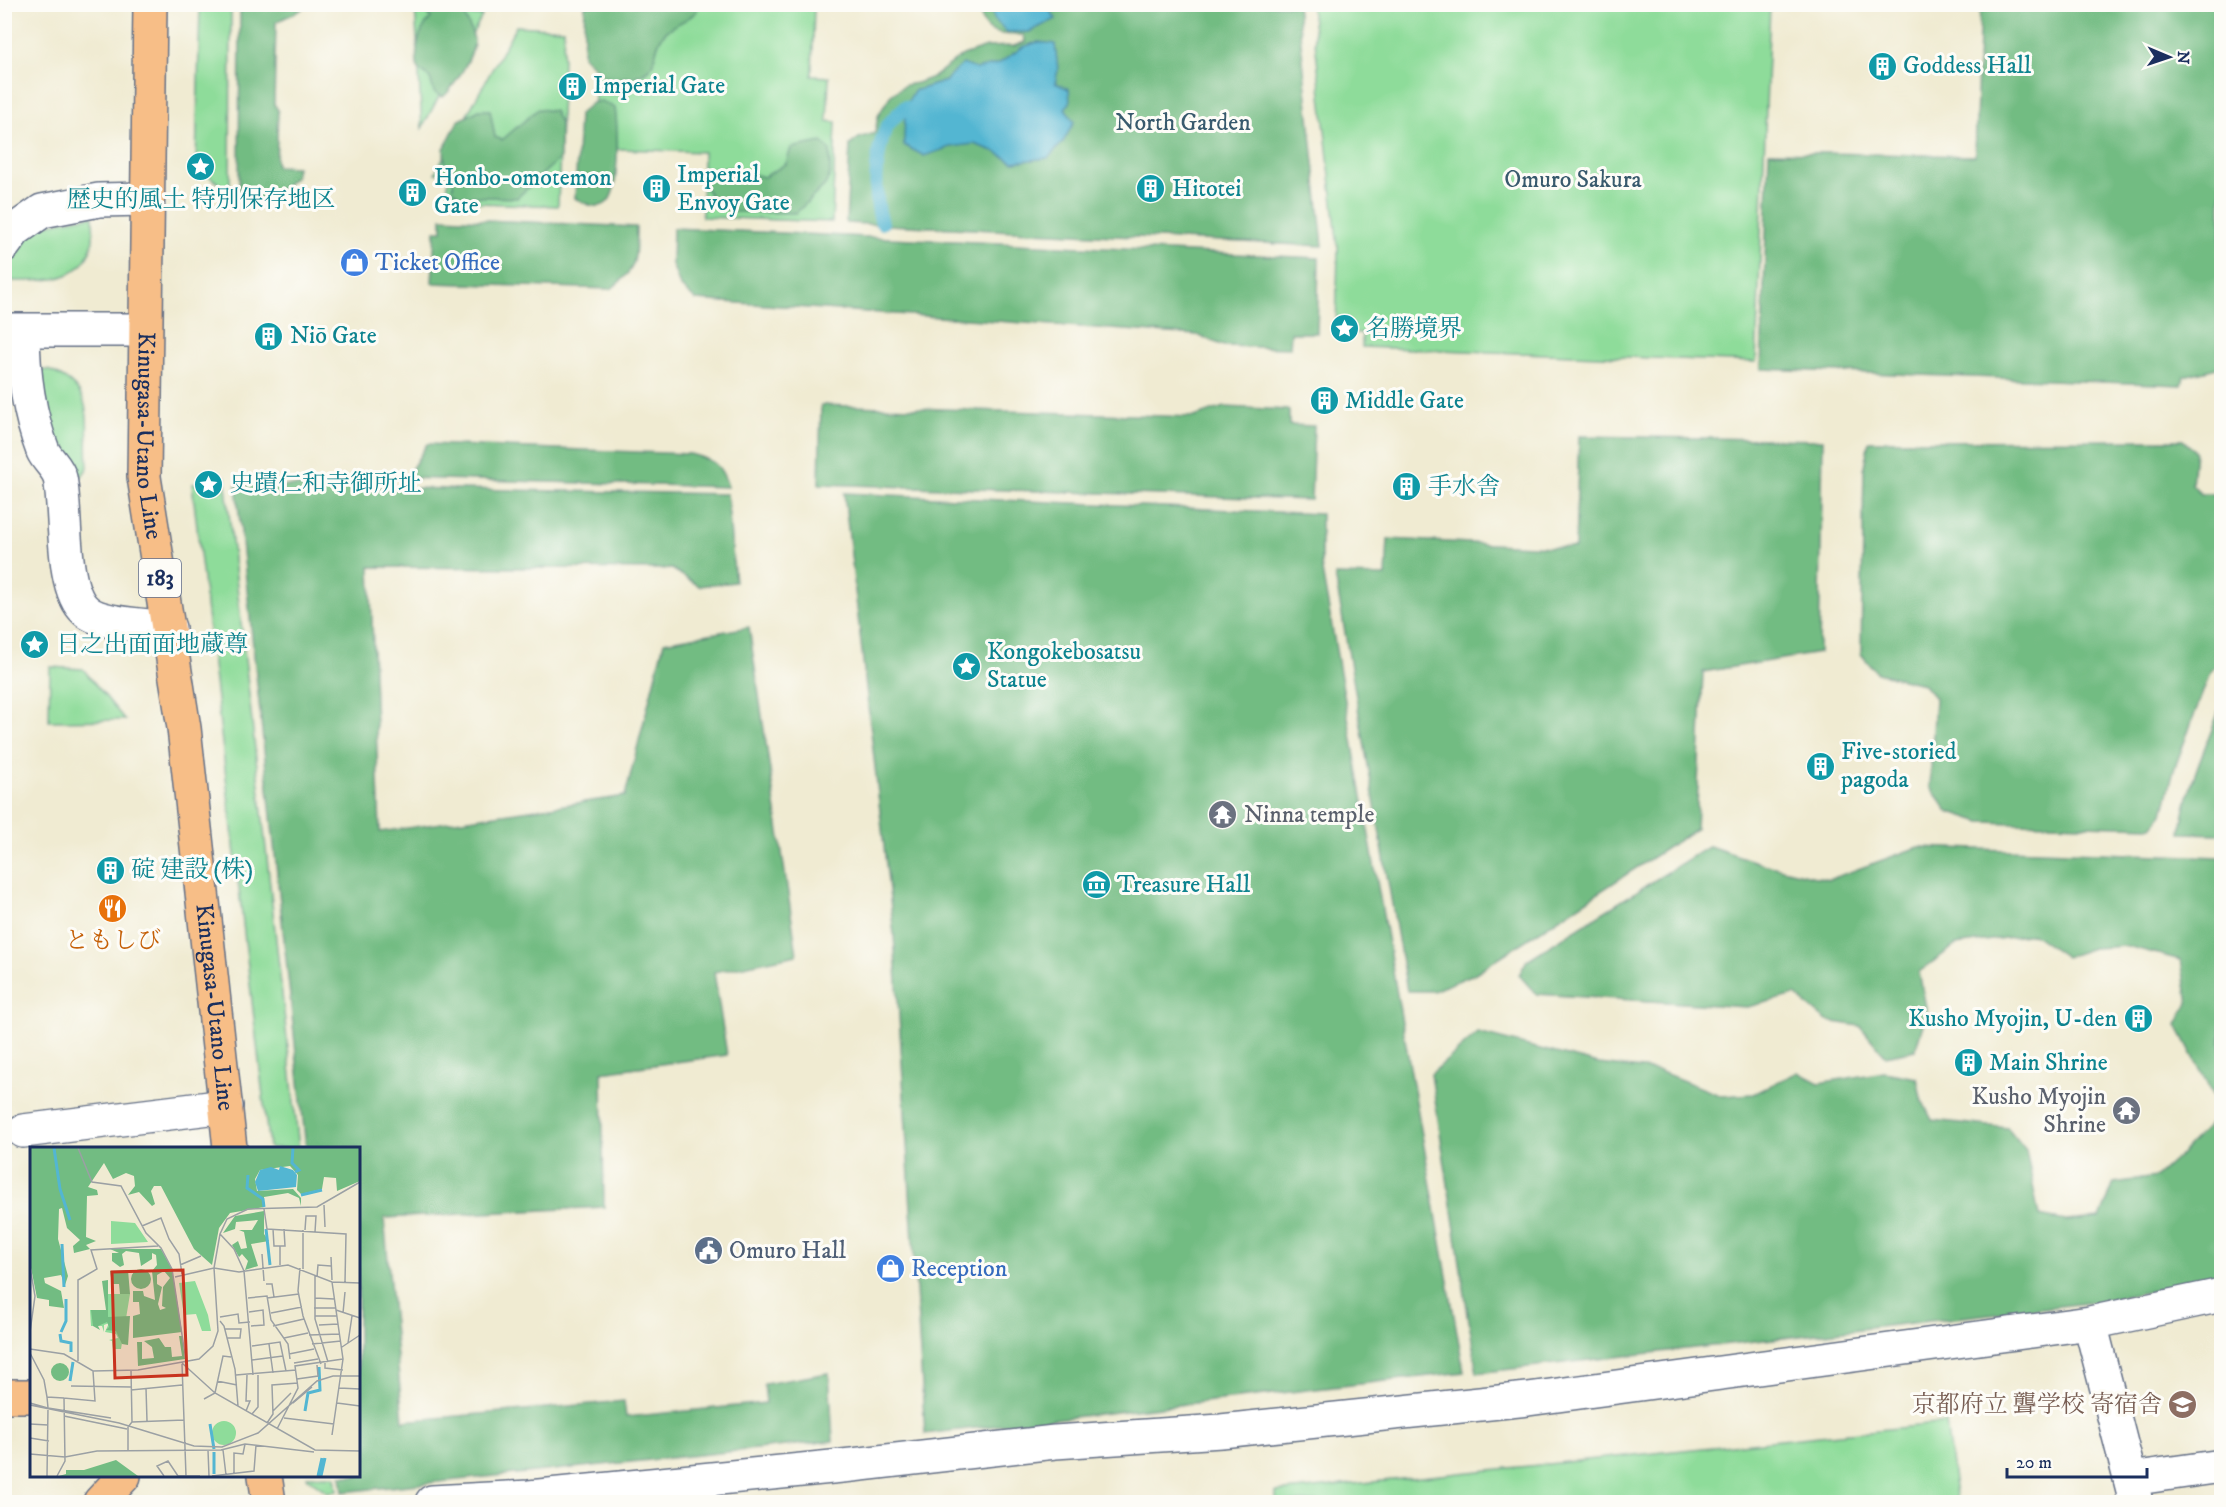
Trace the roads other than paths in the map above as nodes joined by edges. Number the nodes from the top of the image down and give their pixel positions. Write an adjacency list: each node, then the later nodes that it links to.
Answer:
1 (150, 4): 2 (main road, Kinugasa-Utano Line / 183)
2 (147, 199): 3 (street); 5 (main road, Kinugasa-Utano Line / 183)
3 (4, 245)
4 (14, 330): 5 (street); 6 (street)
5 (144, 330): 6 (main road, Kinugasa-Utano Line / 183)
6 (169, 628): 7 (main road, Kinugasa-Utano Line / 183)
7 (225, 1106): 8 (street); 9 (main road, Kinugasa-Utano Line / 183)
8 (23, 1131)
9 (230, 1147)
10 (2222, 1295): 11 (street)
11 (2090, 1323): 17 (street); 20 (street)
12 (4, 1396): 13 (main road)
13 (30, 1396)
14 (2222, 1466): 17 (street)
15 (123, 1477): 18 (main road)
16 (265, 1477): 19 (main road)
17 (2133, 1491)
18 (100, 1503)
19 (268, 1503)
20 (432, 1503)

